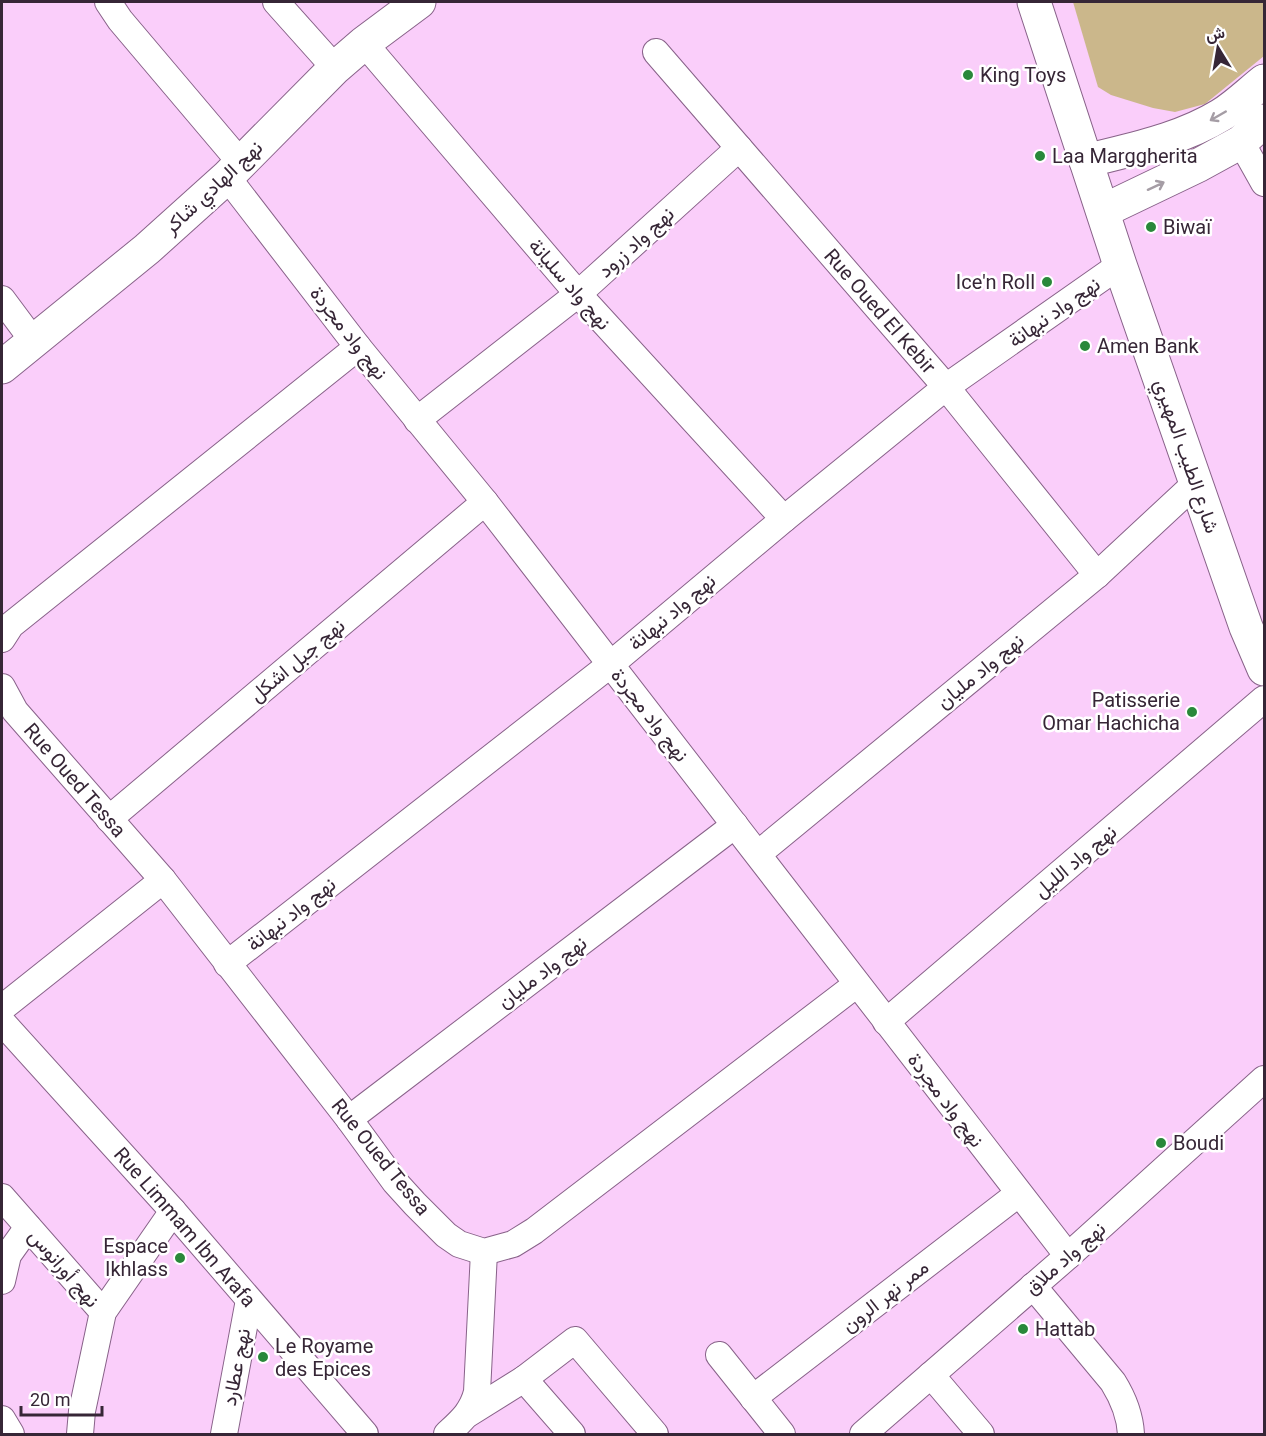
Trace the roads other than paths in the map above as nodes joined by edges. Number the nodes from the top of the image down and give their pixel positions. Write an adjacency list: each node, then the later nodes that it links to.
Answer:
1 (108, 2): 12 (street, نهج واد مجردة)
2 (276, 2): 7 (street)
3 (419, 2): 5 (street, نهج الهادي شاكر)
4 (1034, 2): 11 (street, شارع الطيب المهيري)
5 (364, 43): 7 (street, نهج الهادي شاكر); 16 (street, نهج واد سليانة)
6 (656, 52): 10 (street, Rue Oued El Kebir)
7 (335, 68): 12 (street, نهج الهادي شاكر)
8 (1264, 81): 11 (street, one-way to 11)
9 (1253, 132): 13 (street); 14 (street, one-way to 9)
10 (739, 148): 16 (street, نهج واد زرود); 21 (street, Rue Oued El Kebir)
11 (1086, 161): 14 (street, شارع الطيب المهيري)
12 (234, 170): 18 (street, نهج الهادي شاكر); 19 (street, نهج واد مجردة)
13 (1264, 183)
14 (1102, 211): 15 (street, شارع الطيب المهيري)
15 (1120, 265): 21 (street, نهج واد نبهانة); 23 (street, شارع الطيب المهيري)
16 (578, 294): 22 (street, نهج واد زرود); 25 (street, نهج واد سليانة)
17 (2, 299): 18 (street)
18 (34, 342): 20 (street, نهج الهادي شاكر)
19 (358, 346): 22 (street, نهج واد مجردة); 27 (street)
20 (2, 367)
21 (946, 387): 25 (street, نهج واد نبهانة); 26 (street, Rue Oued El Kebir)
22 (417, 420): 24 (street, نهج واد مجردة)
23 (1196, 483): 26 (street, نهج واد مليان); 29 (street, شارع الطيب المهيري)
24 (485, 502): 28 (street, نهج واد مجردة); 32 (street, نهج جبل اشكل)
25 (784, 519): 28 (street, نهج واد نبهانة)
26 (1097, 575): 34 (street, نهج واد مليان)
27 (2, 639)
28 (611, 664): 33 (street, نهج واد مجردة); 36 (street, نهج واد نبهانة)
29 (1264, 669)
30 (2, 687): 32 (street, Rue Oued Tessa)
31 (1264, 699): 40 (street, نهج واد الليل)
32 (109, 819): 35 (street, Rue Oued Tessa)
33 (735, 825): 34 (street, نهج واد مجردة); 42 (street, نهج واد مليان)
34 (758, 854): 37 (street, نهج واد مجردة)
35 (163, 880): 36 (street, Rue Oued Tessa); 38 (street)
36 (227, 964): 42 (street, Rue Oued Tessa)
37 (857, 984): 40 (street, نهج واد مجردة); 47 (street)
38 (2, 1008)
39 (2, 1022): 45 (street, Rue Limmam Ibn Arafa)
40 (886, 1022): 43 (street, نهج واد مجردة)
41 (1264, 1079): 48 (street, نهج واد ملاق)
42 (349, 1119): 47 (street, Rue Oued Tessa)
43 (1018, 1194): 48 (street, نهج واد مجردة); 56 (street, ممر نهر الرون)
44 (2, 1197): 46 (street, نهج أورانوس)
45 (173, 1211): 51 (street, Rue Limmam Ibn Arafa); 52 (street)
46 (28, 1227): 49 (street); 52 (street, نهج أورانوس)
47 (484, 1252): 57 (street)
48 (1068, 1256): 50 (street, نهج واد ملاق)
49 (2, 1281)
50 (1033, 1286): 54 (street, نهج واد ملاق); 69 (street)
51 (249, 1300): 61 (street, نهج عطارد); 62 (street, Rue Limmam Ibn Arafa)
52 (103, 1312): 60 (street)
53 (719, 1355): 56 (street)
54 (931, 1375): 67 (street, نهج واد ملاق); 68 (street)
55 (524, 1379): 57 (street); 64 (street); 65 (street)
56 (753, 1398): 66 (street)
57 (468, 1414): 63 (street)
58 (2, 1419): 59 (street)
59 (11, 1434)
60 (80, 1434)
61 (224, 1434)
62 (365, 1434)
63 (447, 1434)
64 (572, 1434)
65 (655, 1434)
66 (782, 1434)
67 (863, 1434)
68 (981, 1434)
69 (1131, 1434)

